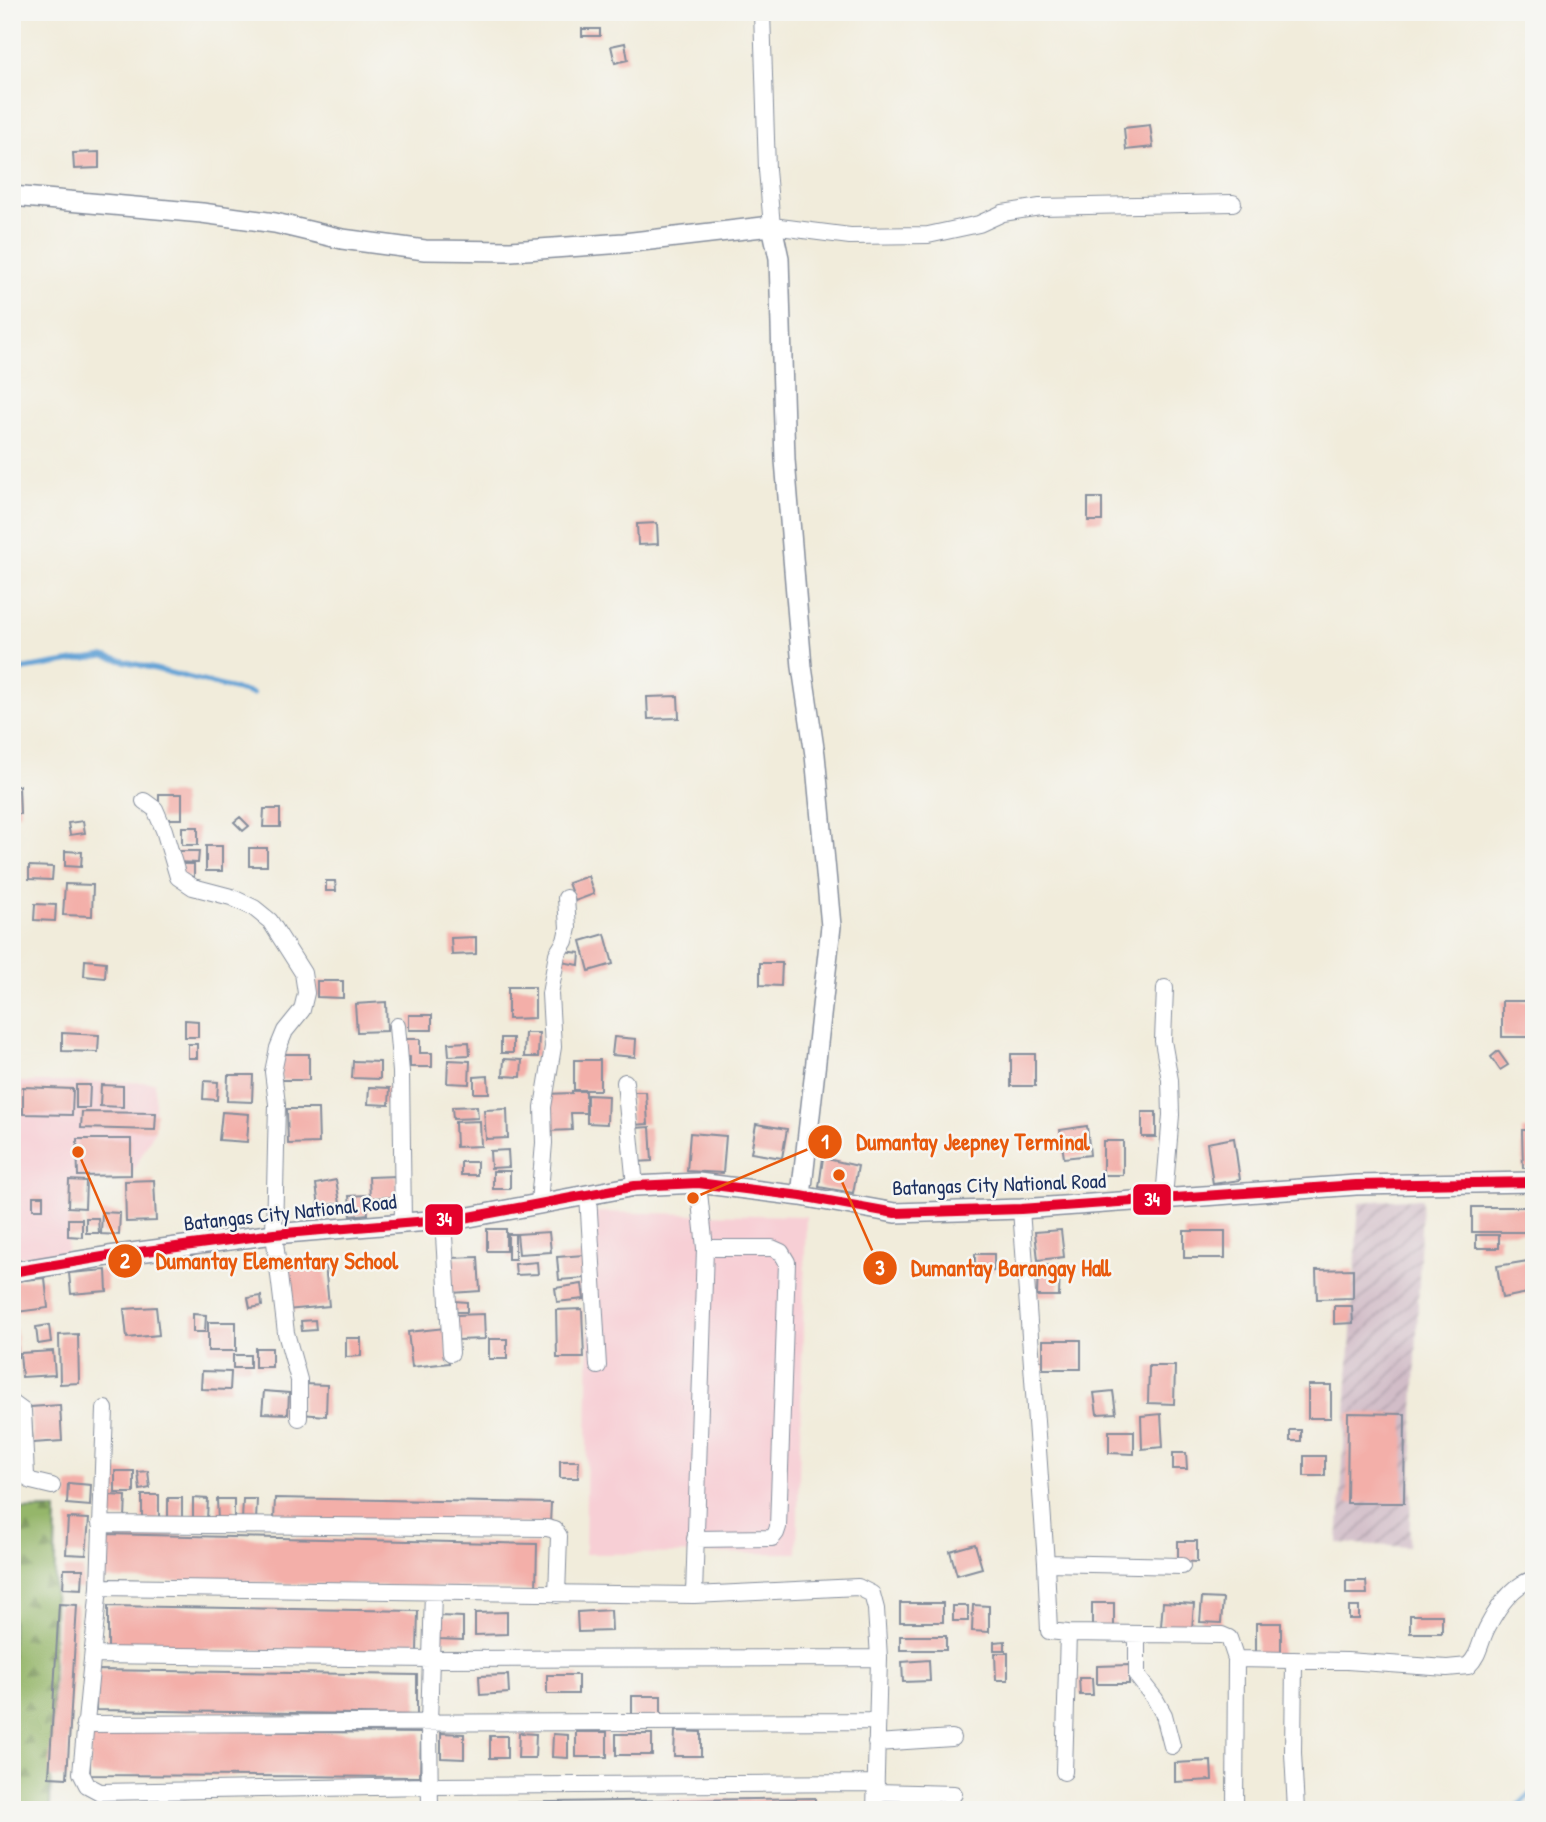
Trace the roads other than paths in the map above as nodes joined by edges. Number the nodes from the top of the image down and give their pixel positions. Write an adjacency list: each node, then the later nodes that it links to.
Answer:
1 (762, 12): 4 (street)
2 (12, 196): 4 (street)
3 (1233, 203): 4 (street)
4 (772, 226): 14 (street)
5 (144, 801): 20 (street)
6 (566, 898): 16 (street)
7 (1165, 988): 15 (street)
8 (397, 1026): 19 (street)
9 (625, 1082): 12 (street)
10 (698, 1182): 12 (street, Batangas City National Road); 14 (street, Batangas City National Road); 21 (street)
11 (1534, 1182): 15 (street, Batangas City National Road)
12 (635, 1186): 13 (street, Batangas City National Road)
13 (588, 1195): 16 (street, Batangas City National Road); 24 (street)
14 (801, 1196): 17 (street, Batangas City National Road)
15 (1164, 1198): 17 (street, Batangas City National Road)
16 (539, 1203): 18 (street, Batangas City National Road)
17 (1021, 1209): 31 (street)
18 (443, 1219): 19 (street, Batangas City National Road); 23 (street)
19 (403, 1222): 20 (street, Batangas City National Road)
20 (274, 1234): 22 (street, Batangas City National Road); 27 (street)
21 (705, 1248): 30 (street); 30 (street)
22 (12, 1272)
23 (451, 1353)
24 (598, 1366)
25 (12, 1403): 28 (street)
26 (105, 1409): 29 (street)
27 (299, 1418)
28 (52, 1486)
29 (100, 1524): 34 (street); 36 (street)
30 (695, 1539): 37 (street)
31 (1046, 1563): 32 (street); 38 (street)
32 (1182, 1566)
33 (1534, 1579): 44 (street)
34 (99, 1587): 35 (street); 40 (street)
35 (433, 1593): 36 (street); 42 (street)
36 (556, 1595): 37 (street)
37 (694, 1595): 41 (street)
38 (1068, 1633): 39 (street); 51 (street)
39 (1137, 1634): 43 (street); 50 (street)
40 (93, 1655): 42 (street); 47 (street)
41 (879, 1658): 42 (street); 45 (street)
42 (431, 1659): 46 (street)
43 (1236, 1659): 44 (street); 57 (street)
44 (1294, 1661): 58 (street)
45 (876, 1721): 46 (street); 49 (street)
46 (429, 1723): 47 (street); 52 (street)
47 (84, 1724): 52 (street)
48 (952, 1738): 49 (street)
49 (876, 1743): 53 (street)
50 (1172, 1746)
51 (1064, 1772)
52 (429, 1786): 53 (street); 55 (street)
53 (876, 1788): 54 (street); 56 (street)
54 (954, 1794)
55 (430, 1810)
56 (875, 1810)
57 (1235, 1810)
58 (1296, 1810)

